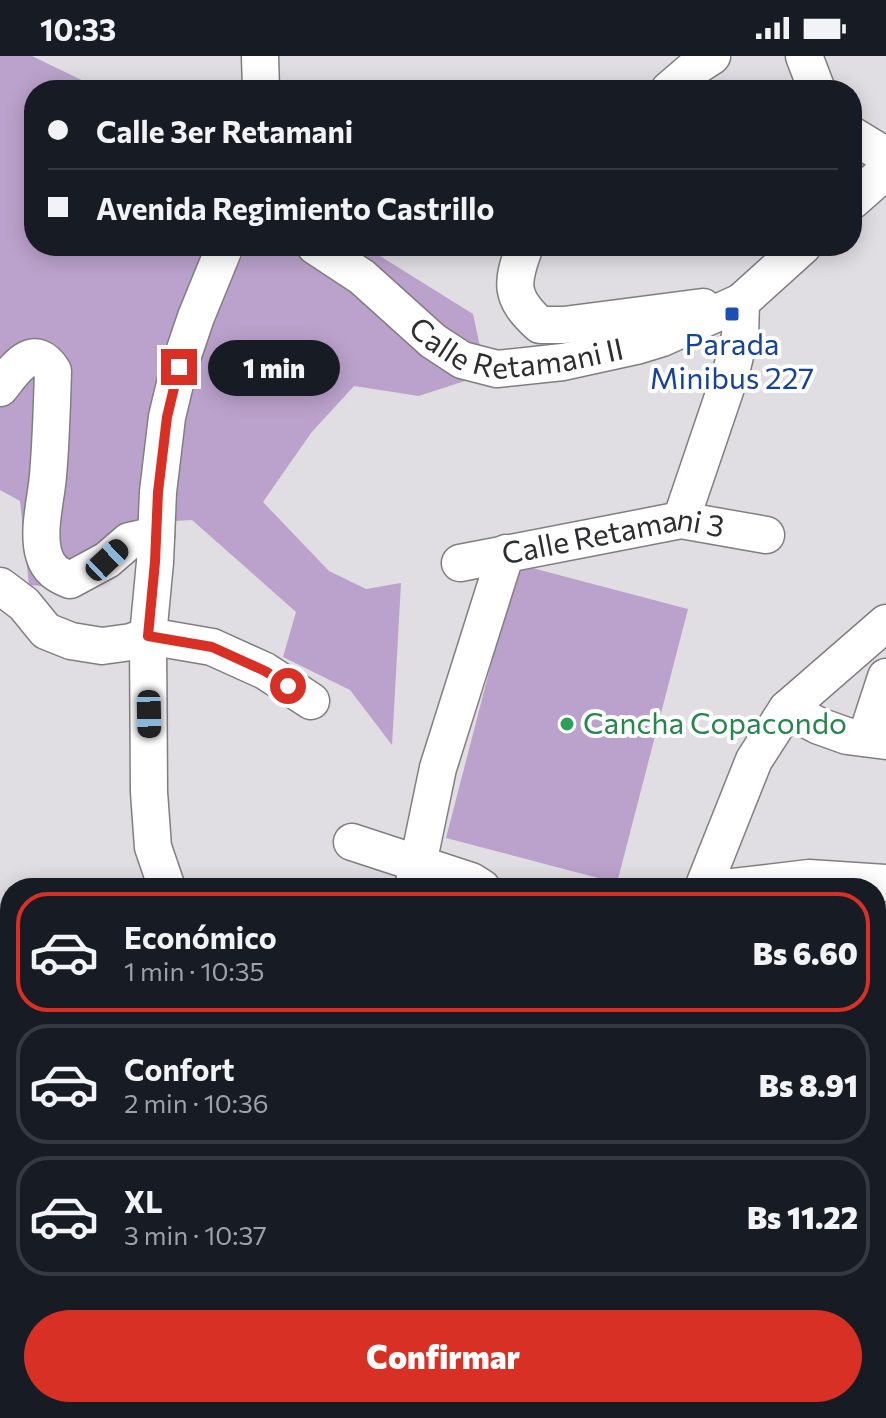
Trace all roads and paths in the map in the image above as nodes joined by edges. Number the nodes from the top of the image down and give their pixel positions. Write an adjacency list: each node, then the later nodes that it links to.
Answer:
1 (260, 56): 4 (street)
2 (804, 56): 6 (street)
3 (699, 59): 5 (street)
4 (261, 80)
5 (679, 80)
6 (813, 80)
7 (862, 141): 8 (street)
8 (886, 156)
9 (886, 171): 10 (street)
10 (862, 192)
11 (221, 256): 18 (street)
12 (330, 256): 15 (street, Calle Retamani II)
13 (522, 256): 15 (street)
14 (792, 256): 15 (street, Calle Retamani II)
15 (741, 302): 17 (street)
16 (0, 388): 18 (street)
17 (681, 520): 19 (street, Calle Retamani 3); 20 (street, Calle Retamani 3)
18 (156, 535): 24 (street)
19 (766, 535)
20 (506, 553): 21 (street, Calle Retamani 3); 30 (street)
21 (460, 563)
22 (0, 586): 24 (street)
23 (886, 623): 27 (street)
24 (148, 636): 26 (street); 31 (street)
25 (886, 677): 28 (street)
26 (311, 701)
27 (787, 709): 28 (street); 33 (street)
28 (876, 740)
29 (352, 842): 30 (street)
30 (415, 876): 32 (street)
31 (164, 878)
32 (437, 878)
33 (707, 878)

